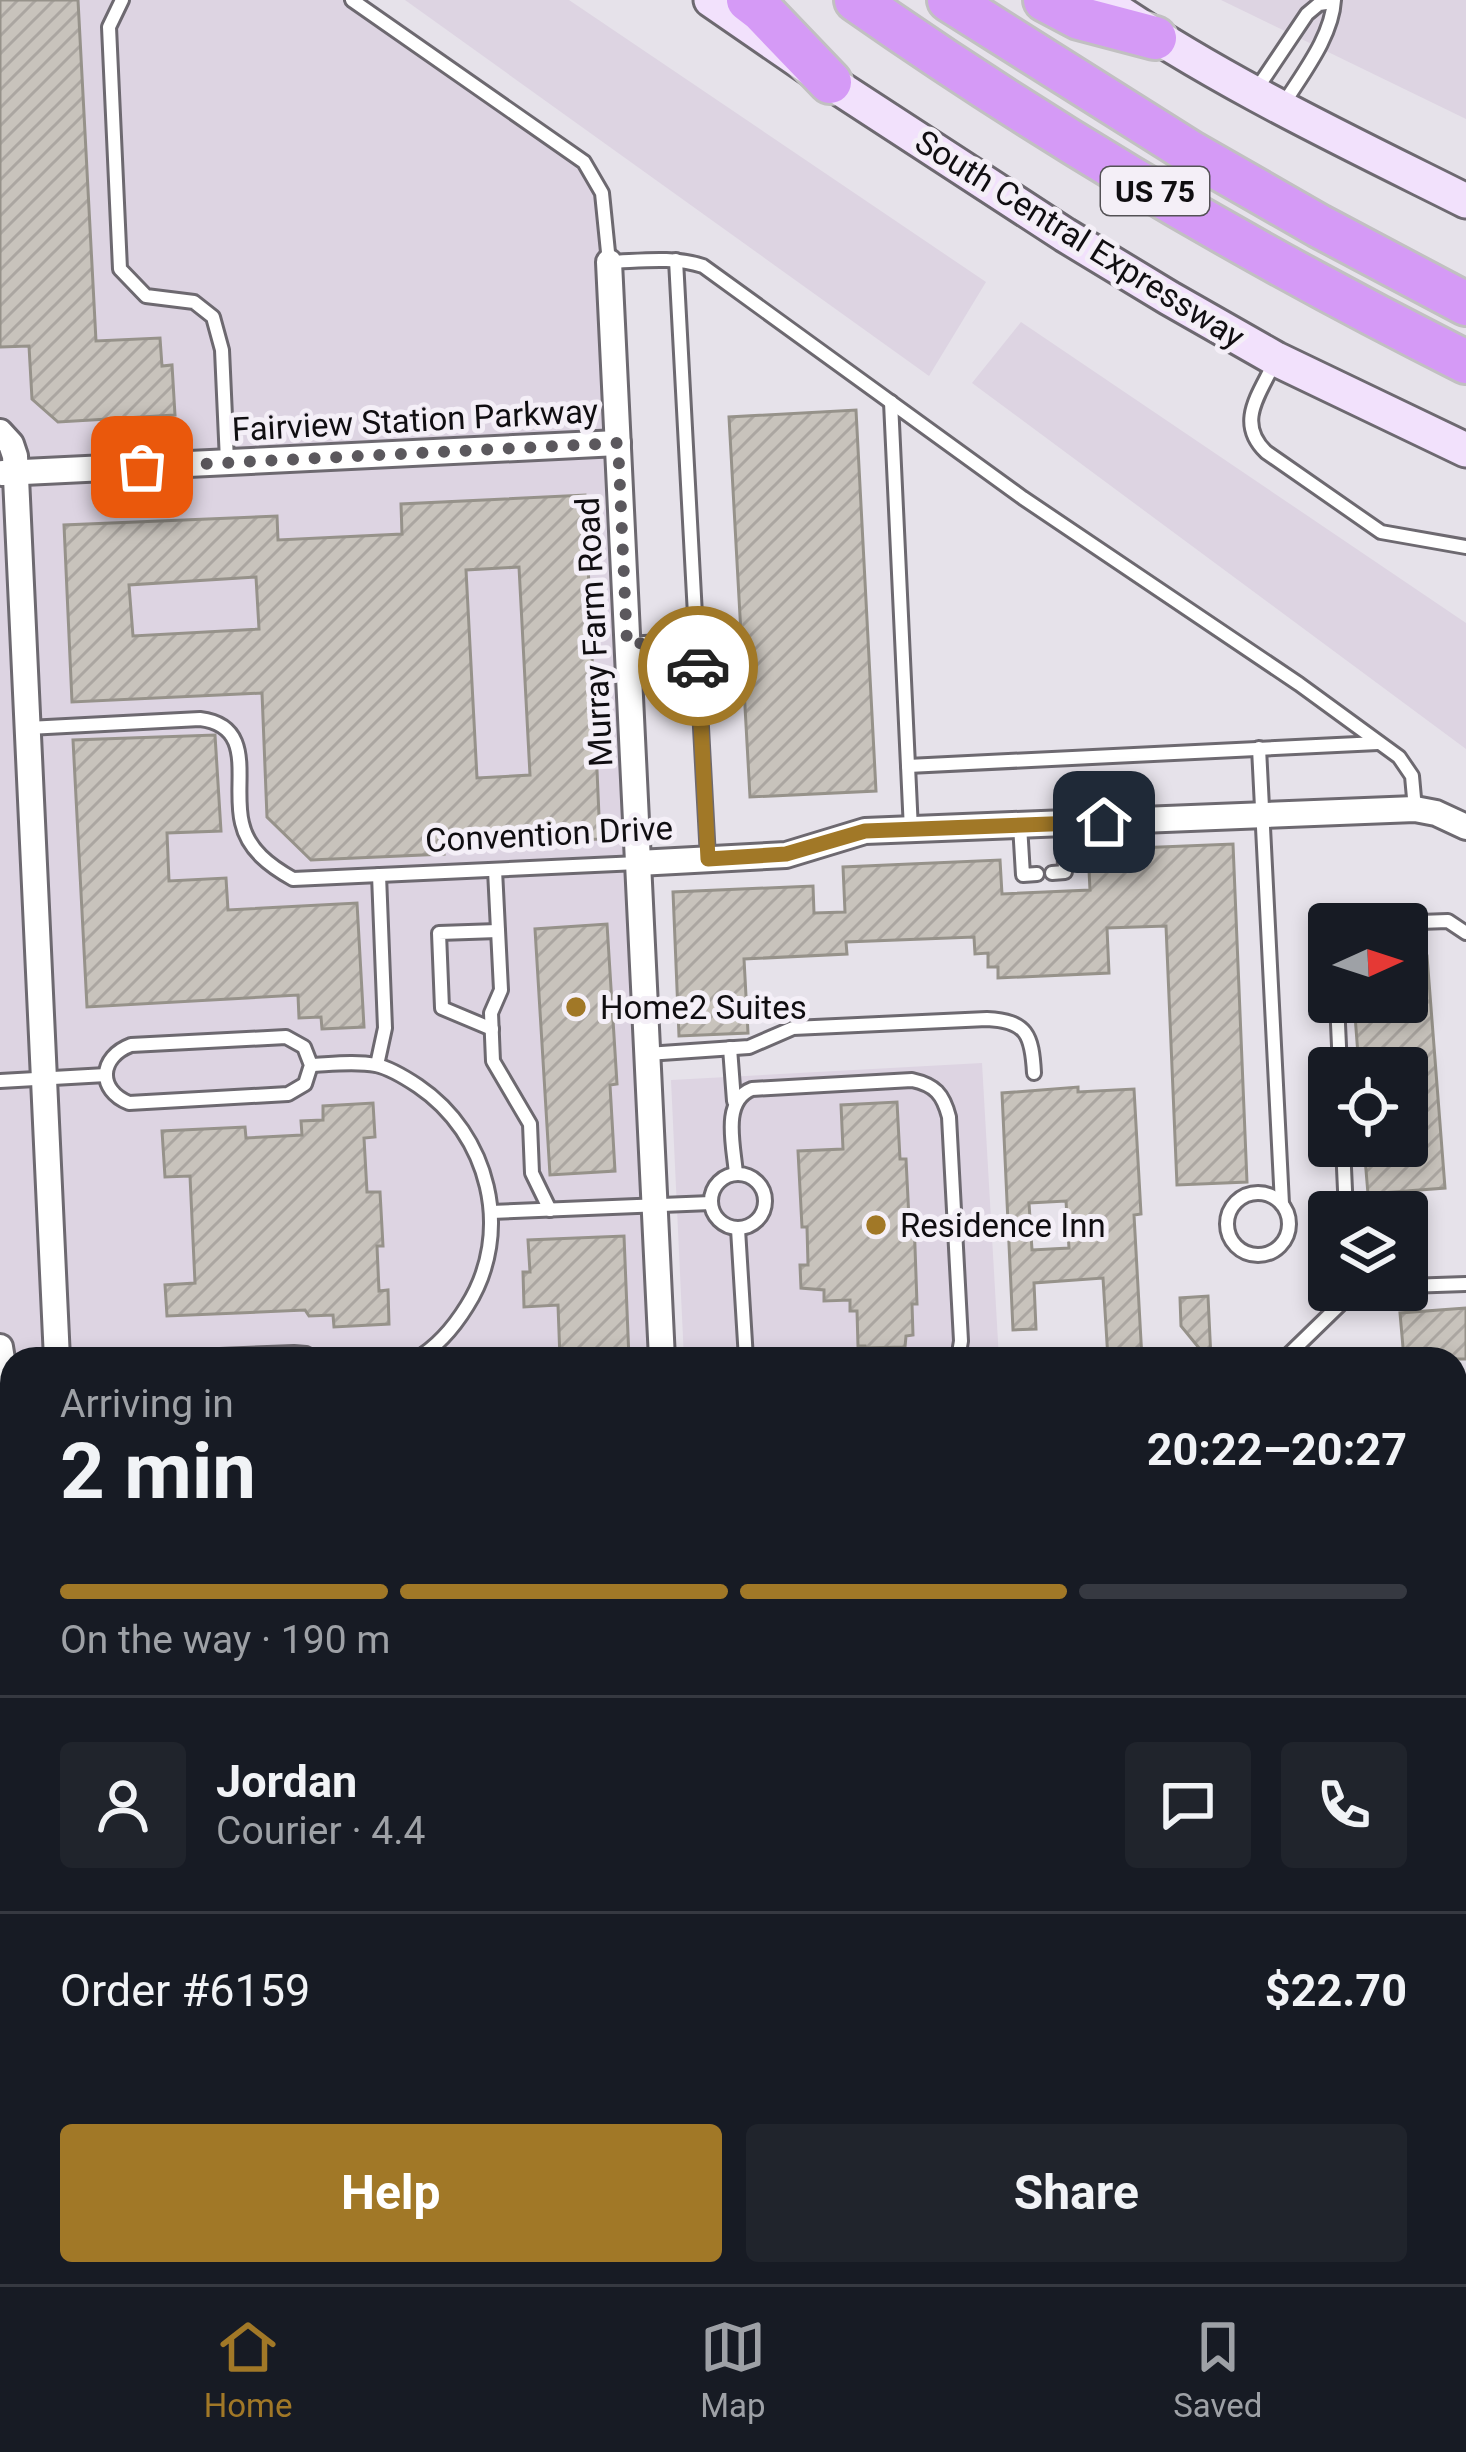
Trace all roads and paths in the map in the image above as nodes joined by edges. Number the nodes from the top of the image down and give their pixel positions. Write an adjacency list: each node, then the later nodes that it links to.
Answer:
1 (122, 0): 23 (lane)
2 (352, 0): 15 (lane)
3 (711, 0): 11 (main road, South Central Expressway)
4 (748, 0): 11 (highway)
5 (856, 0): 18 (highway, US 75)
6 (949, 0): 16 (highway, US 75)
7 (1045, 0): 10 (highway)
8 (1101, 0): 10 (main road)
9 (1334, 1): 12 (lane); 12 (lane)
10 (1155, 38): 12 (main road)
11 (830, 82): 17 (main road, South Central Expressway)
12 (1268, 101): 13 (main road)
13 (1466, 201)
14 (676, 260): 15 (lane); 19 (lane); 26 (lane)
15 (609, 262): 21 (street, Murray Farm Road)
16 (1466, 304)
17 (1276, 359): 22 (main road, South Central Expressway); 25 (lane)
18 (1466, 362)
19 (891, 402): 29 (lane); 31 (lane)
20 (0, 432): 24 (street)
21 (618, 443): 23 (street, Fairview Station Parkway); 27 (street, Murray Farm Road)
22 (1466, 450)
23 (227, 463): 24 (street, Fairview Station Parkway)
24 (8, 473): 28 (street)
25 (1466, 547)
26 (696, 640): 27 (lane); 38 (lane)
27 (627, 644): 39 (street, Murray Farm Road)
28 (28, 728): 41 (lane, Convention Drive); 52 (street)
29 (1379, 743): 30 (lane); 32 (lane)
30 (1259, 748): 31 (lane); 33 (lane)
31 (908, 766): 37 (lane)
32 (1415, 808): 33 (street, Convention Drive); 36 (street, Convention Drive)
33 (1262, 816): 34 (street, Convention Drive); 57 (lane)
34 (1064, 824): 35 (street, Convention Drive); 35 (lane)
35 (1020, 825): 37 (street, Convention Drive)
36 (1466, 827)
37 (911, 830): 38 (street, Convention Drive)
38 (708, 859): 39 (street, Convention Drive)
39 (638, 862): 40 (lane, Convention Drive); 47 (street, Murray Farm Road)
40 (495, 870): 41 (lane, Convention Drive); 43 (lane)
41 (379, 875): 49 (lane)
42 (1428, 922): 44 (lane)
43 (498, 931): 45 (lane); 45 (lane)
44 (1466, 933)
45 (492, 1029): 59 (lane)
46 (730, 1048): 47 (lane); 50 (lane); 54 (lane)
47 (647, 1054): 58 (street, Murray Farm Road)
48 (311, 1065): 49 (lane); 51 (lane); 51 (lane)
49 (376, 1065): 60 (lane)
50 (1034, 1073)
51 (106, 1075): 52 (lane)
52 (45, 1078): 53 (lane); 65 (street)
53 (0, 1081)
54 (734, 1102): 55 (lane); 69 (lane)
55 (736, 1174): 56 (lane); 61 (lane)
56 (711, 1204): 58 (lane); 61 (lane)
57 (1282, 1204): 57 (lane)
58 (654, 1206): 59 (lane); 67 (street, Murray Farm Road)
59 (550, 1210): 60 (lane)
60 (491, 1212): 66 (lane)
61 (738, 1229): 68 (lane)
62 (1466, 1284): 63 (lane)
63 (1428, 1285)
64 (1337, 1311): 70 (lane)
65 (56, 1347)
66 (430, 1347)
67 (661, 1347)
68 (745, 1347)
69 (959, 1347)
70 (1297, 1347)

